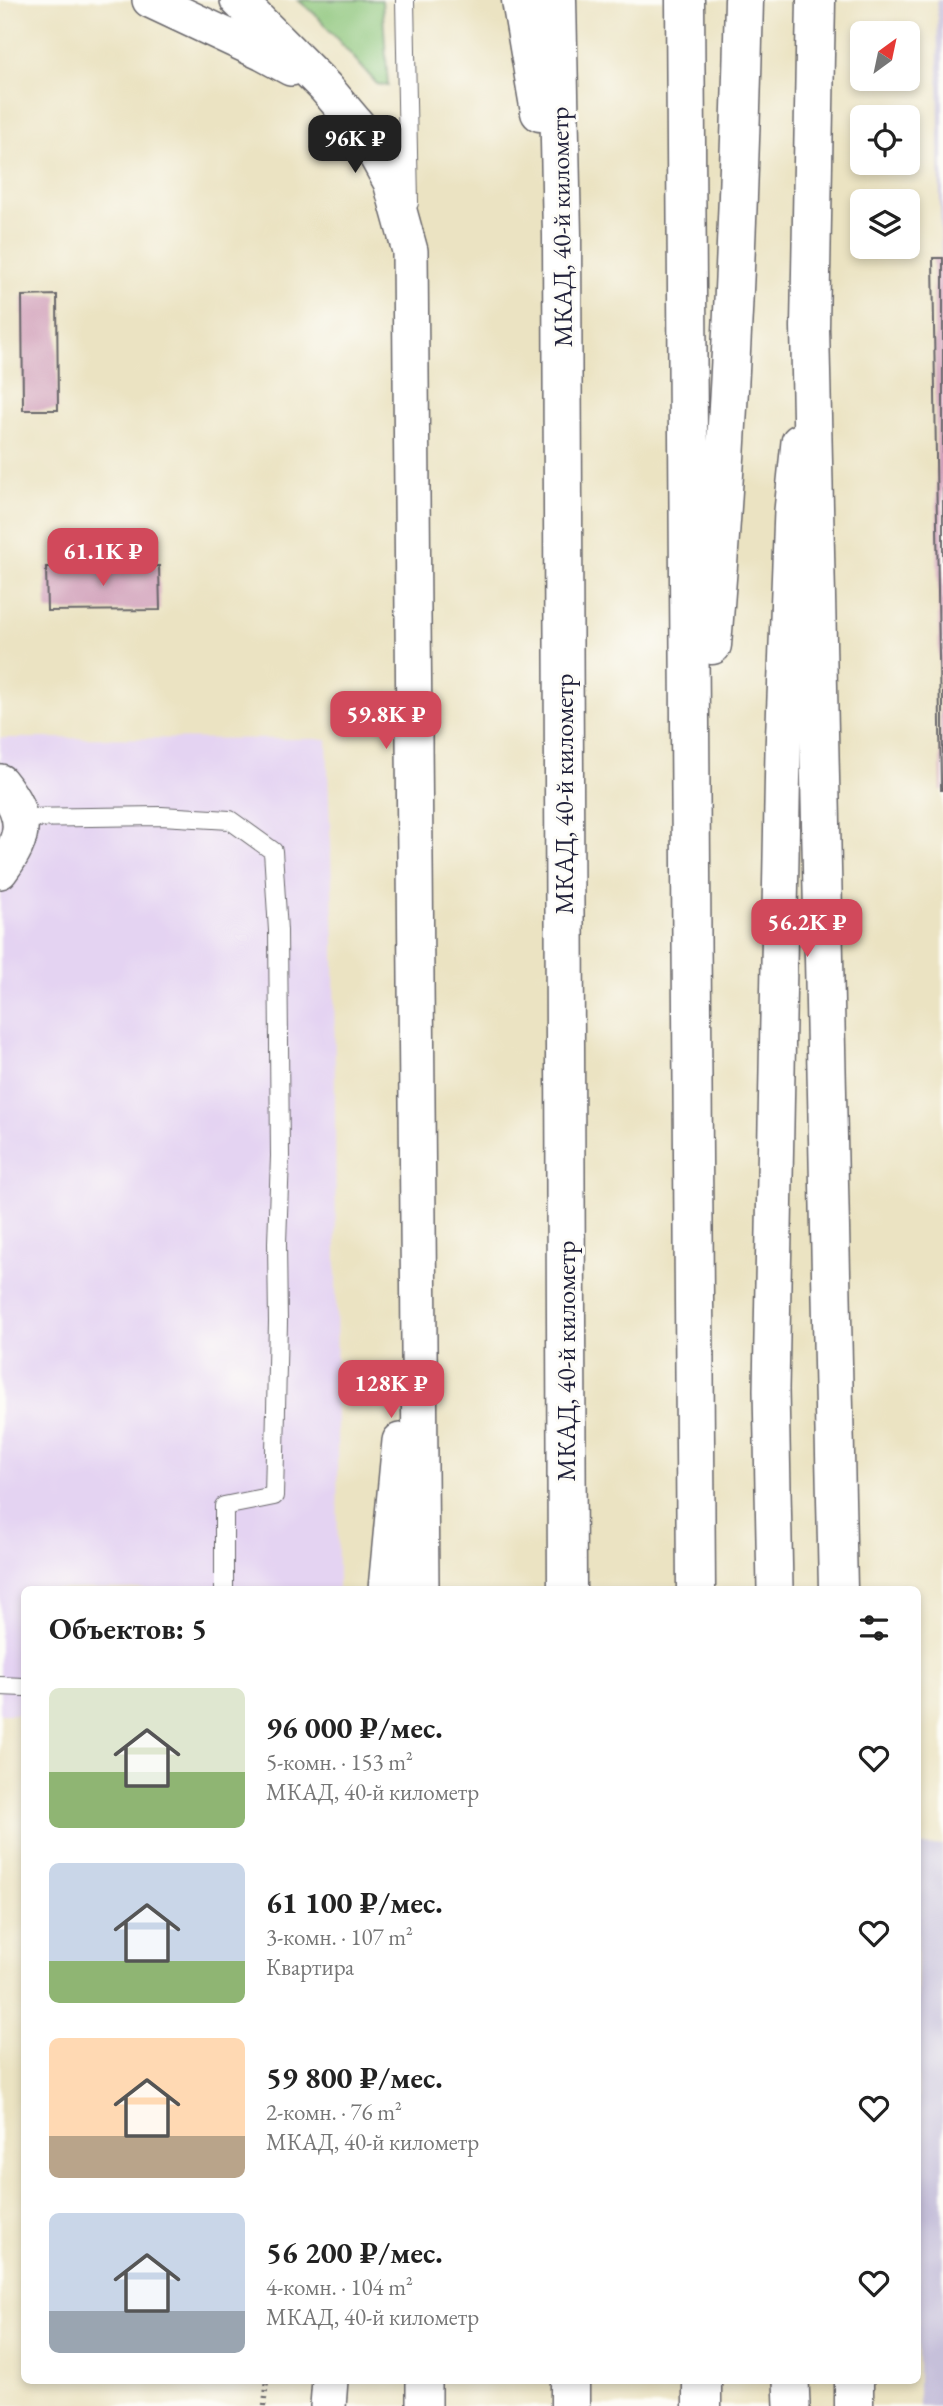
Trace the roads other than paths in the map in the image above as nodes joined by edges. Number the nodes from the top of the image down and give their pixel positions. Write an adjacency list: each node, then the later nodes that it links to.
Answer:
1 (150, 0): 9 (street)
2 (238, 0): 9 (street)
3 (405, 0): 11 (lane)
4 (521, 0): 10 (main road)
5 (557, 0): 10 (main road, МКАД, 40-й километр)
6 (685, 0): 16 (main road)
7 (744, 0): 16 (main road)
8 (816, 0): 12 (main road)
9 (325, 87): 11 (street)
10 (562, 235): 21 (main road, МКАД, 40-й километр)
11 (410, 251): 17 (street)
12 (810, 327): 23 (street); 24 (main road)
13 (0, 782): 14 (street)
14 (20, 818): 15 (street); 18 (lane)
15 (0, 871)
16 (692, 909): 22 (main road)
17 (418, 1250): 19 (street); 20 (street)
18 (224, 1586)
19 (386, 1586)
20 (421, 1586)
21 (567, 1586)
22 (696, 1586)
23 (775, 1586)
24 (838, 1586)
25 (0, 1686): 26 (lane)
26 (21, 1687)
27 (330, 2384): 33 (street)
28 (424, 2384): 34 (street)
29 (570, 2384): 35 (main road)
30 (702, 2384): 36 (main road)
31 (792, 2384): 37 (street)
32 (854, 2384): 38 (main road)
33 (328, 2406)
34 (424, 2406)
35 (570, 2406)
36 (702, 2406)
37 (792, 2406)
38 (854, 2406)

